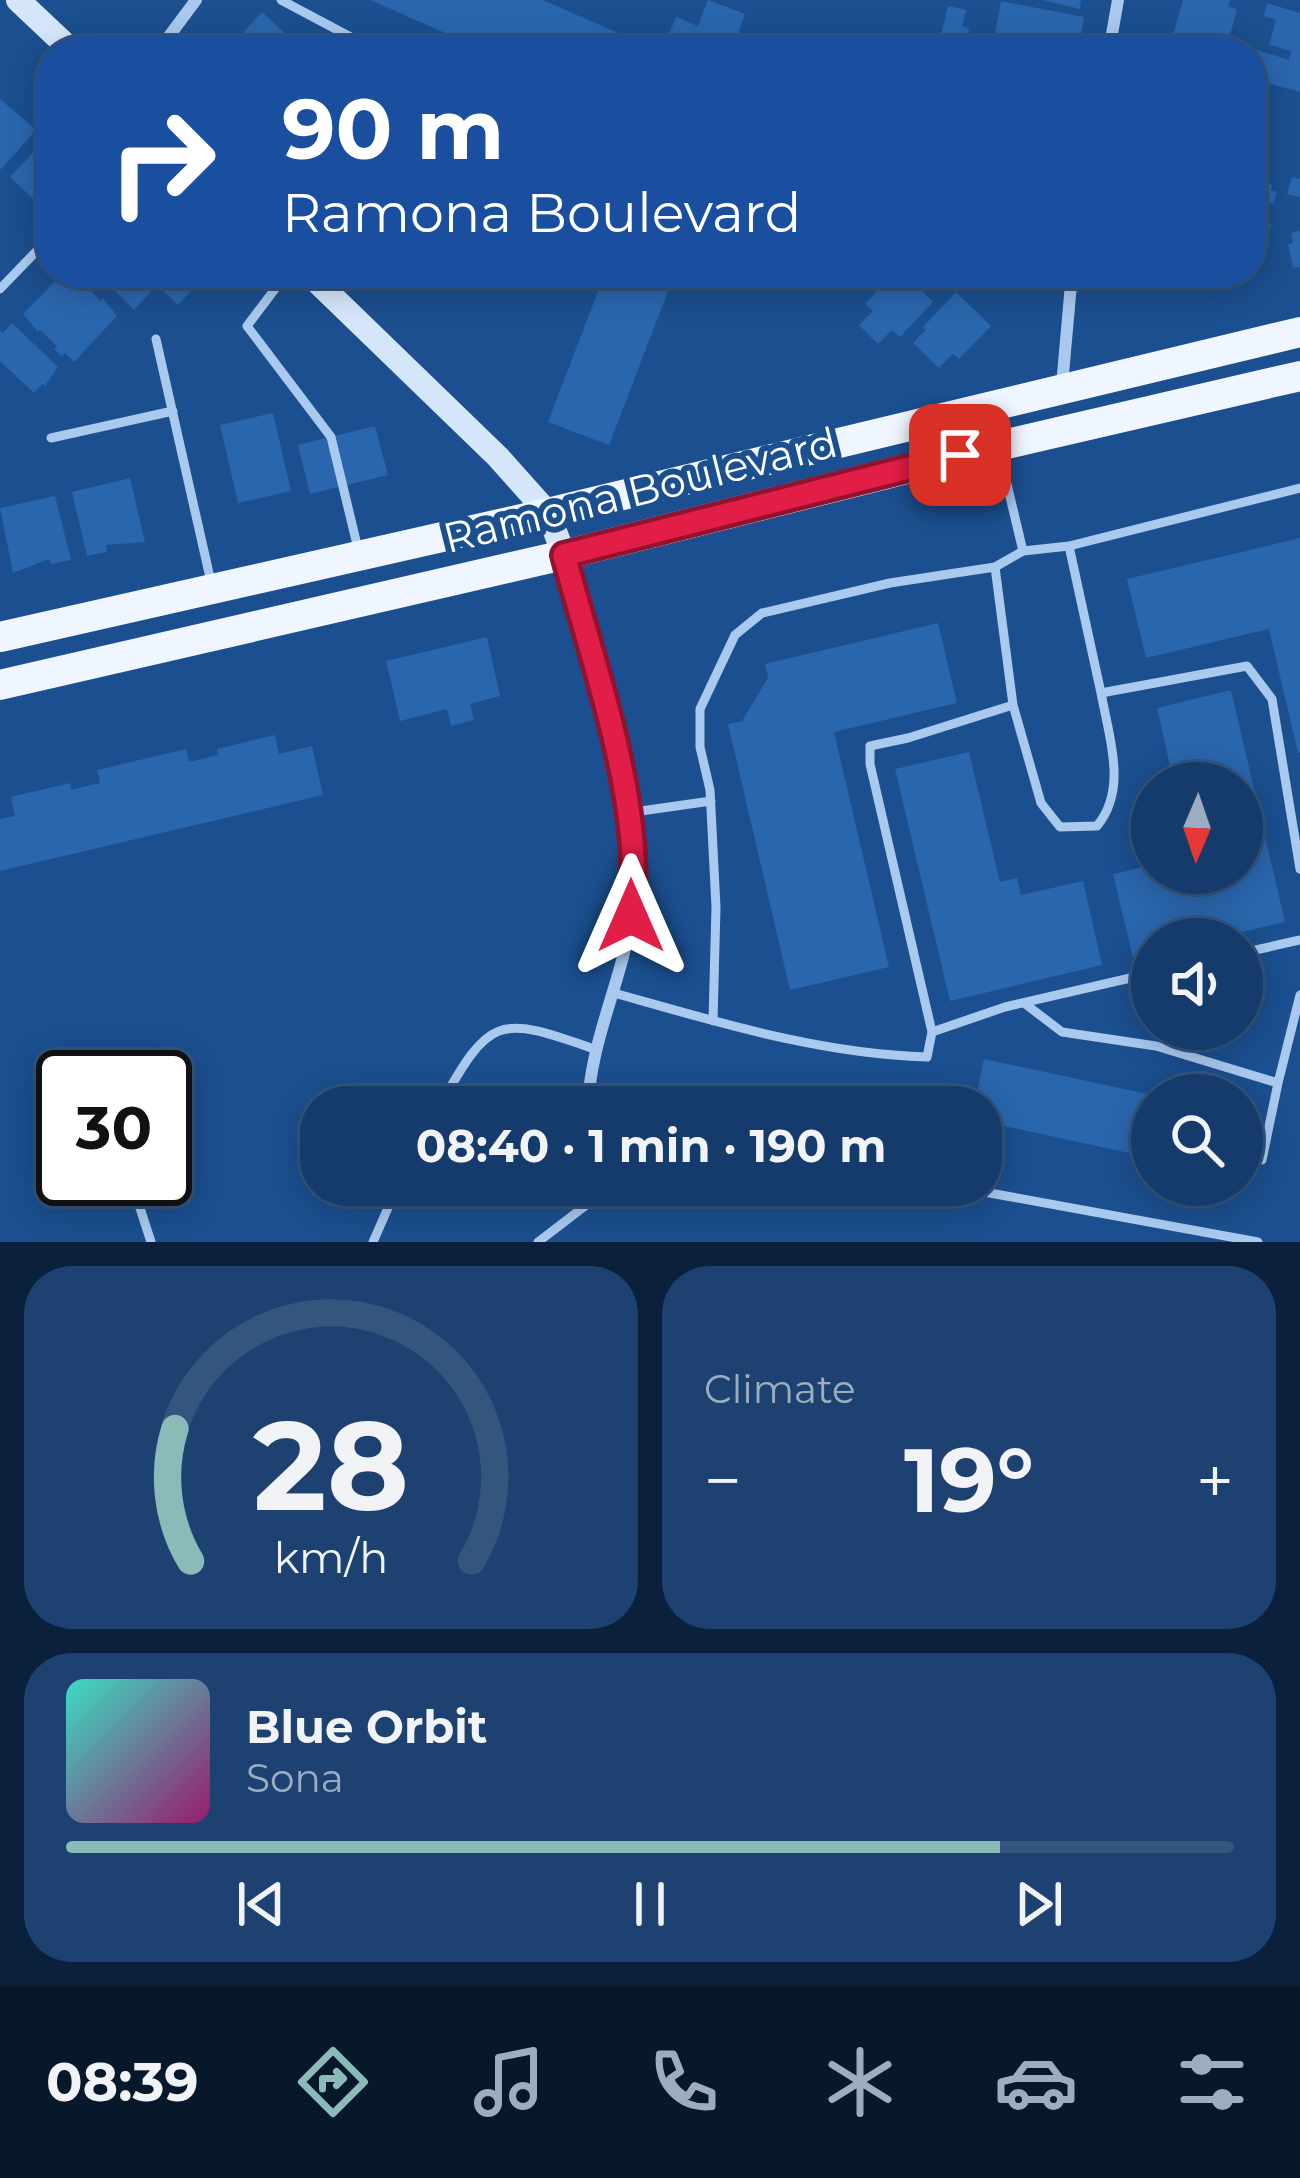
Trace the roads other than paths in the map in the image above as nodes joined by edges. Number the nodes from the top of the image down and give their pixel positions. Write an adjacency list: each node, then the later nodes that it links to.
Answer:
1 (18, 0): 5 (street)
2 (196, 0): 6 (street)
3 (281, 0): 7 (lane)
4 (1118, 0): 8 (street)
5 (55, 36)
6 (169, 36)
7 (349, 36)
8 (1112, 36)
9 (36, 252): 13 (lane)
10 (276, 288): 26 (lane)
11 (324, 288): 22 (street)
12 (1071, 288): 17 (street)
13 (0, 289)
14 (1300, 332): 17 (main road, Ramona Boulevard)
15 (156, 339): 18 (lane)
16 (1300, 376): 20 (main road, Ramona Boulevard)
17 (1062, 387): 22 (main road, Ramona Boulevard)
18 (173, 411): 19 (lane); 28 (lane)
19 (51, 438)
20 (998, 446): 24 (lane); 25 (main road, Ramona Boulevard)
21 (1300, 488): 23 (lane)
22 (548, 513): 25 (street); 26 (main road, Ramona Boulevard)
23 (1070, 546): 24 (lane); 31 (lane)
24 (1023, 551): 27 (lane)
25 (564, 555): 30 (main road, Ramona Boulevard); 34 (street)
26 (360, 557): 28 (main road, Ramona Boulevard)
27 (995, 567): 32 (lane); 33 (lane)
28 (212, 588): 29 (main road, Ramona Boulevard)
29 (0, 637)
30 (0, 685)
31 (1100, 693): 32 (lane); 35 (lane)
32 (1013, 705): 43 (lane)
33 (711, 801): 34 (lane); 42 (lane)
34 (627, 813): 39 (street)
35 (1300, 869)
36 (1300, 940): 37 (lane)
37 (1263, 948)
38 (1131, 978): 41 (lane)
39 (614, 993): 42 (lane); 44 (street)
40 (1300, 995): 45 (lane)
41 (1024, 1003): 43 (lane); 45 (lane)
42 (713, 1021): 43 (lane)
43 (932, 1032)
44 (594, 1048): 46 (lane); 47 (street)
45 (1278, 1082): 48 (lane)
46 (451, 1086)
47 (590, 1086)
48 (1263, 1155)
49 (1002, 1195): 56 (lane)
50 (139, 1206): 53 (lane)
51 (389, 1206): 54 (lane)
52 (585, 1206): 55 (lane)
53 (151, 1242)
54 (373, 1242)
55 (538, 1242)
56 (1258, 1242)

